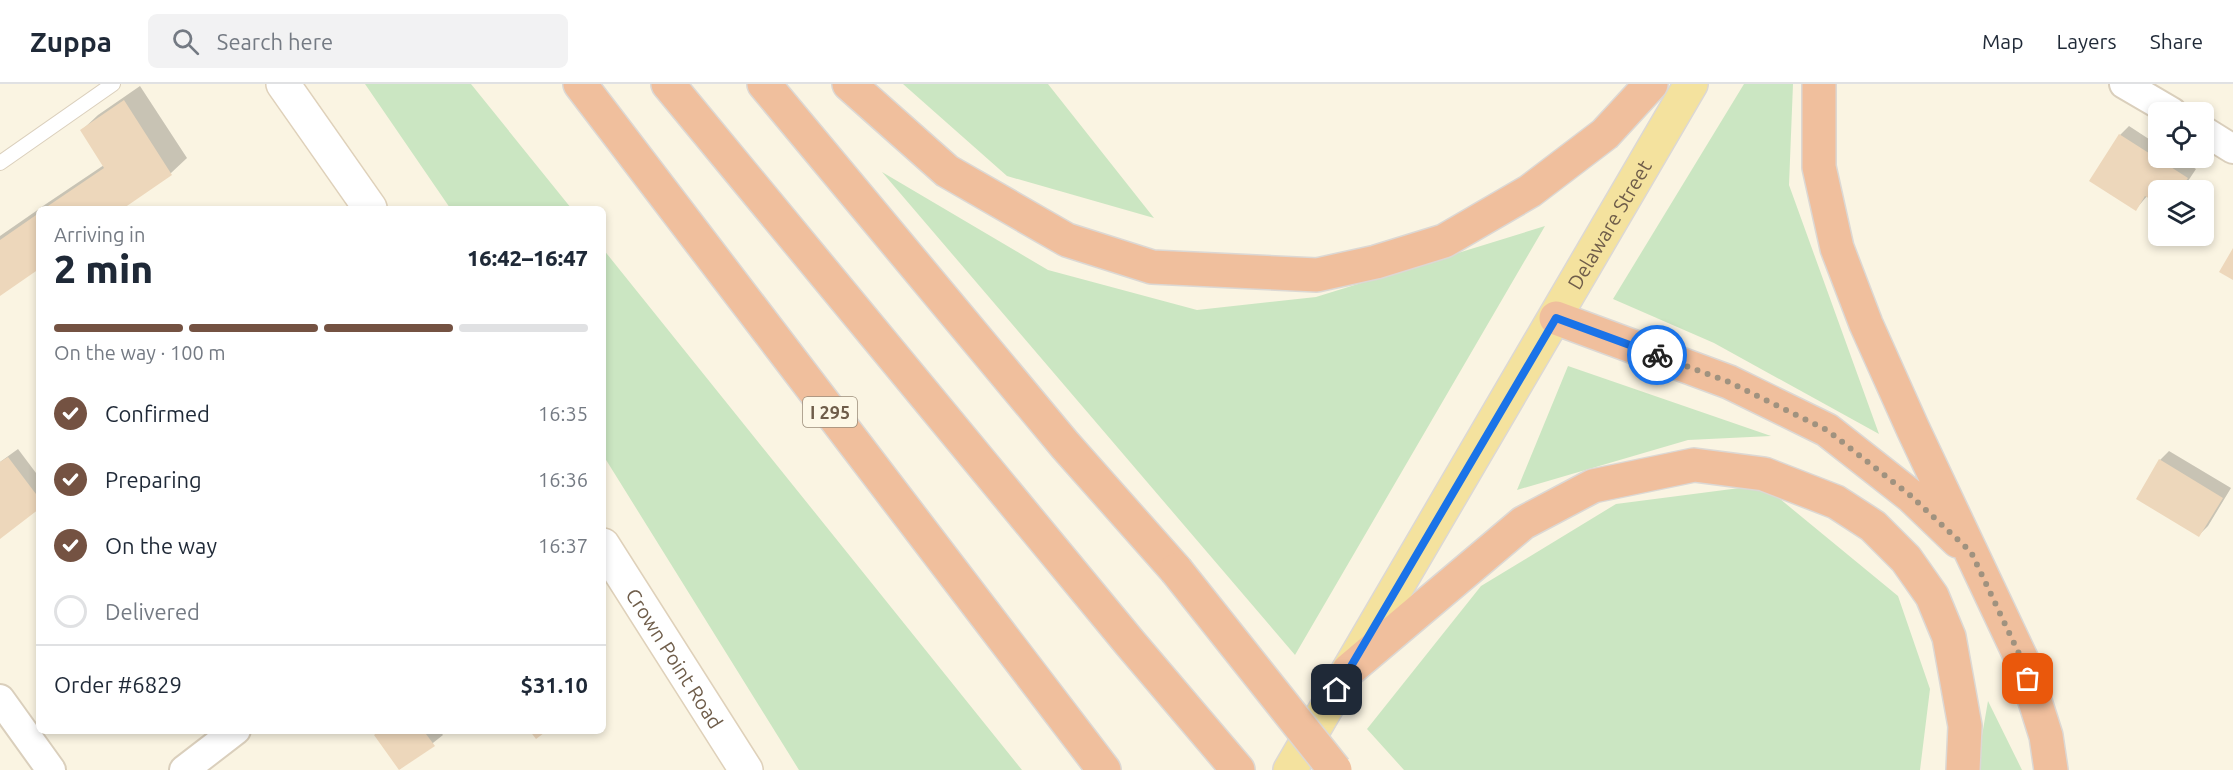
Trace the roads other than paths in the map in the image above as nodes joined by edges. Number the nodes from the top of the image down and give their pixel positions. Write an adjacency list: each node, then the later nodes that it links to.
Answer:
1 (113, 84): 14 (lane)
2 (283, 84): 15 (main road)
3 (580, 84): 25 (highway, I 295)
4 (668, 84): 26 (highway)
5 (764, 84): 28 (highway, bridge)
6 (849, 84): 7 (highway)
7 (1651, 84)
8 (1691, 84): 16 (main road, Delaware Street)
9 (1819, 84): 18 (highway)
10 (2124, 84): 11 (street)
11 (2155, 102)
12 (2214, 137): 13 (street)
13 (2233, 149)
14 (0, 163)
15 (369, 206)
16 (1556, 318): 18 (highway); 19 (main road, Delaware Street)
17 (606, 550): 24 (main road, Crown Point Road)
18 (1971, 552): 30 (highway)
19 (1349, 670): 27 (main road, Delaware Street); 29 (highway)
20 (0, 699): 22 (street)
21 (231, 734): 23 (street)
22 (51, 770)
23 (184, 770)
24 (746, 770)
25 (1104, 770)
26 (1238, 770)
27 (1290, 770)
28 (1335, 770)
29 (1963, 770)
30 (2051, 770)

